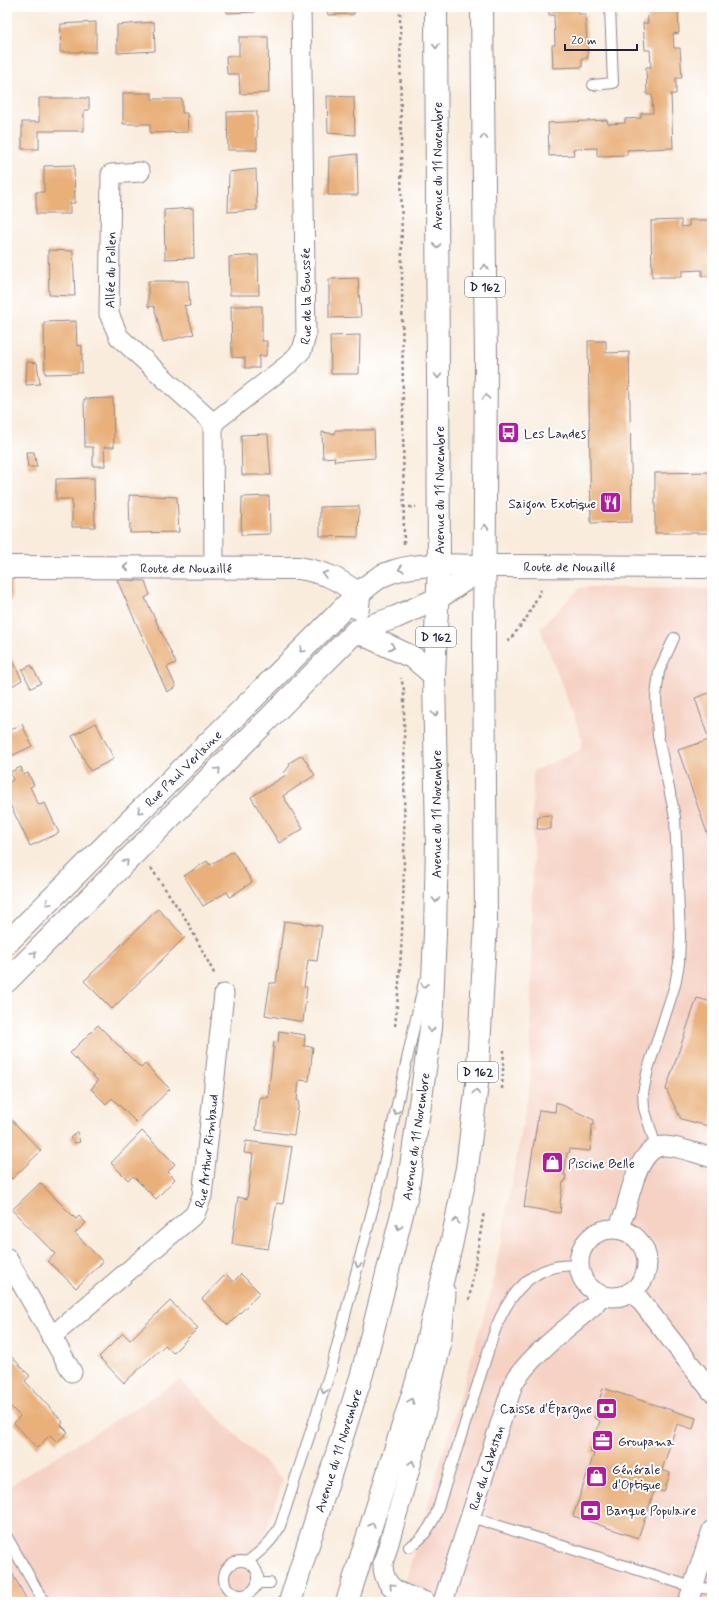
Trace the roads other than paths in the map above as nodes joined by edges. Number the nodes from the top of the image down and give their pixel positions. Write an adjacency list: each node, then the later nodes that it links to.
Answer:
1 (301, 7): 7 (street, Rue de la Boussée)
2 (436, 7): 8 (main road, Avenue du 11 Novembre / D 162, one-way to 8)
3 (482, 7): 9 (main road, D 162, one-way to 3)
4 (610, 7): 5 (lane)
5 (593, 85)
6 (140, 172): 7 (street, Allée du Pollen)
7 (214, 423): 11 (street)
8 (439, 564): 9 (main road, Rue Paul Verlaine); 13 (main road, Rue Paul Verlaine, one-way to 13); 14 (main road, Avenue du 11 Novembre / D 162)
9 (485, 566): 12 (main road, Route de Nouaillé); 14 (main road); 25 (main road, D 162, one-way to 9)
10 (7, 567): 11 (main road, Route de Nouaillé, one-way to 10)
11 (214, 567): 13 (main road, Route de Nouaillé, one-way to 11)
12 (712, 567)
13 (359, 594): 15 (main road); 19 (main road, Rue Paul Verlaine, one-way to 19)
14 (437, 599): 15 (main road, Rue Paul Verlaine); 17 (main road, Avenue du 11 Novembre / D 162)
15 (356, 631): 17 (main road, one-way to 17); 20 (main road, Rue Paul Verlaine, one-way to 15)
16 (674, 638): 22 (lane)
17 (434, 675): 18 (main road, Avenue du 11 Novembre / D 162, one-way to 18)
18 (435, 933): 37 (lane, one-way to 37); 43 (main road, Avenue du 11 Novembre / D 162, one-way to 43)
19 (7, 943)
20 (7, 982)
21 (224, 994): 30 (street, Rue Arthur Rimbaud)
22 (656, 1147): 23 (street); 24 (street)
23 (712, 1158)
24 (618, 1229): 27 (street); 28 (street)
25 (451, 1246): 44 (main road, D 162, one-way to 25); 45 (street, one-way to 25)
26 (7, 1258): 30 (street)
27 (578, 1266): 29 (street); 36 (lane)
28 (633, 1291): 29 (street); 32 (street)
29 (601, 1296): 33 (street, Rue du Cabestan)
30 (52, 1337): 31 (street)
31 (72, 1372)
32 (712, 1392)
33 (471, 1517): 41 (lane); 46 (street, Rue du Cabestan)
34 (712, 1530): 41 (street)
35 (7, 1537): 42 (lane)
36 (409, 1547)
37 (247, 1562): 38 (lane); 38 (lane)
38 (258, 1583): 39 (lane)
39 (270, 1583)
40 (712, 1589): 41 (lane)
41 (690, 1594)
42 (47, 1602)
43 (290, 1602)
44 (347, 1602)
45 (426, 1602)
46 (444, 1602)

